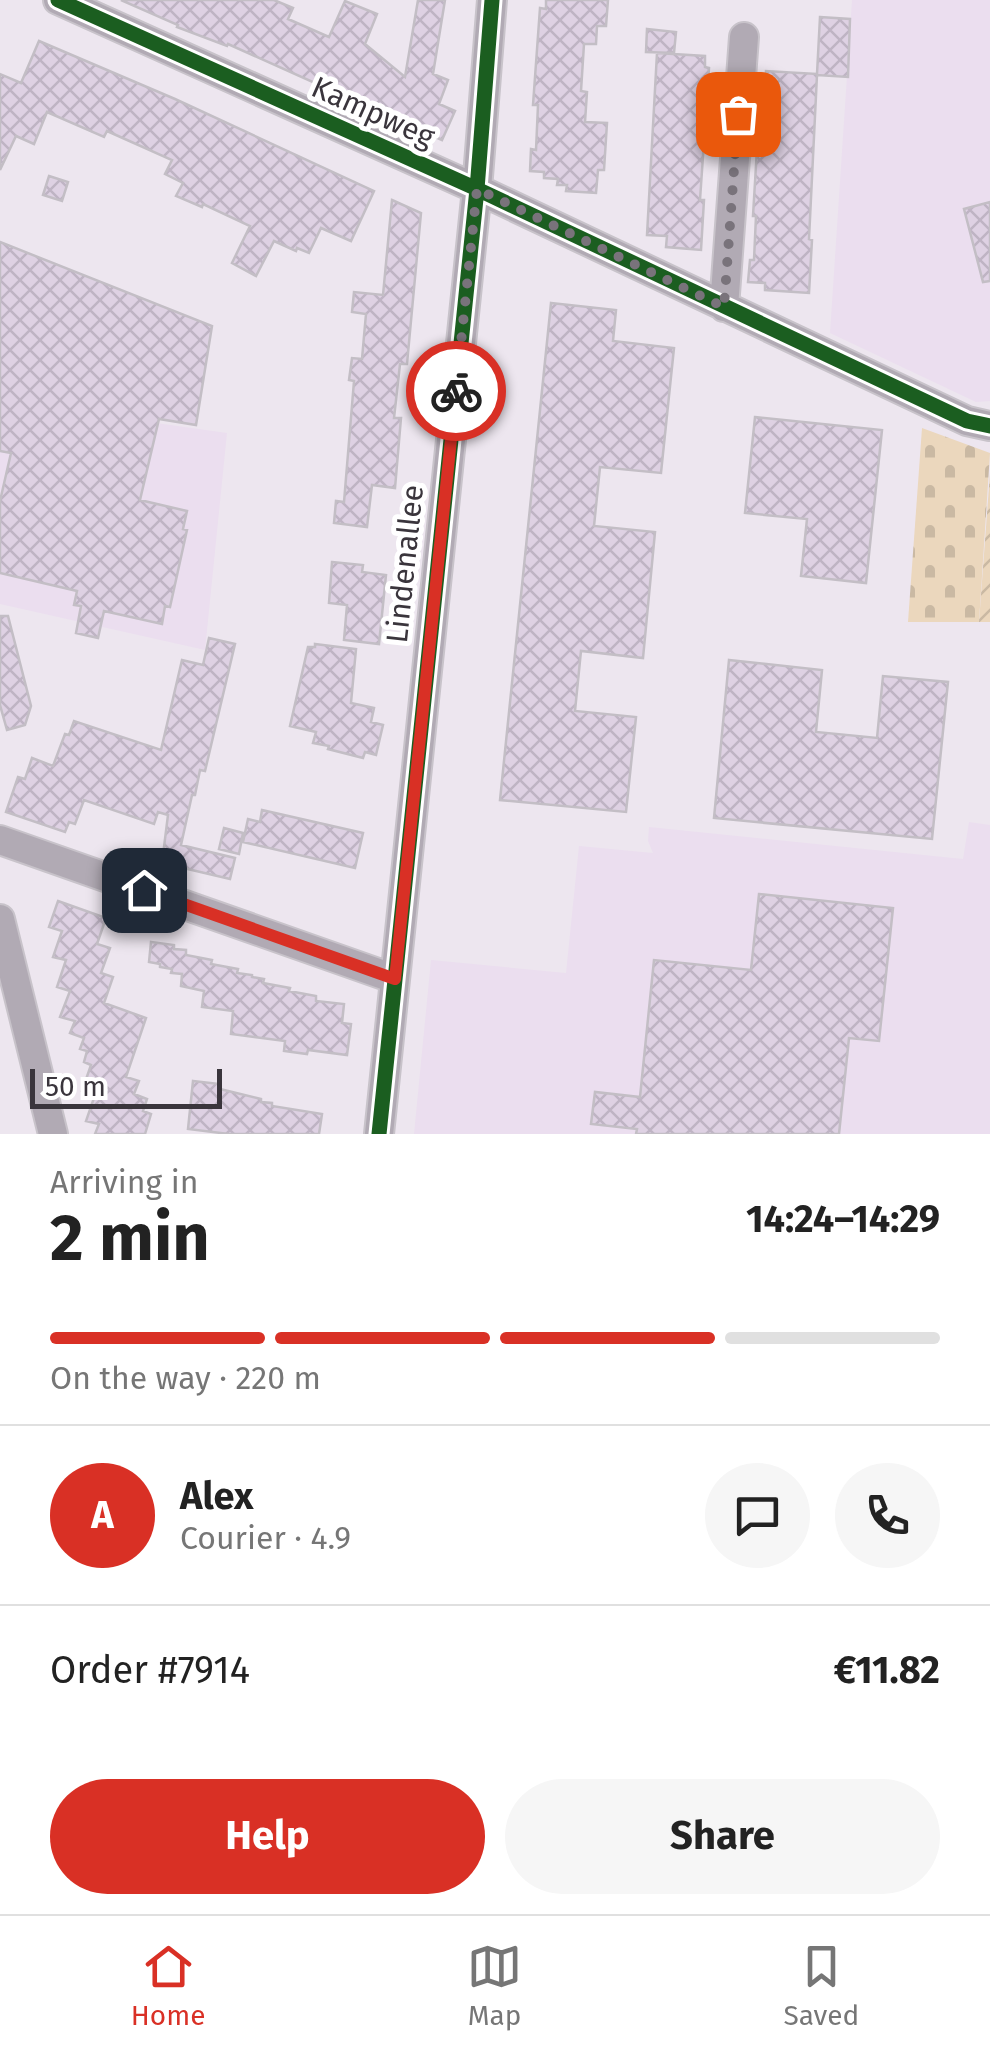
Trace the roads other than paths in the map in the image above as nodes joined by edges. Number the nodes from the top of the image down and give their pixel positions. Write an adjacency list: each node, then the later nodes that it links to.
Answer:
1 (58, 0): 4 (street, Kampweg)
2 (492, 0): 4 (street, Lindenallee)
3 (744, 37): 5 (street)
4 (477, 189): 5 (street, Kampweg); 9 (street, Lindenallee)
5 (724, 307): 6 (street, Kampweg)
6 (990, 426)
7 (0, 840): 9 (street)
8 (0, 919): 10 (street)
9 (395, 979): 11 (street, Lindenallee)
10 (53, 1134)
11 (379, 1134)

